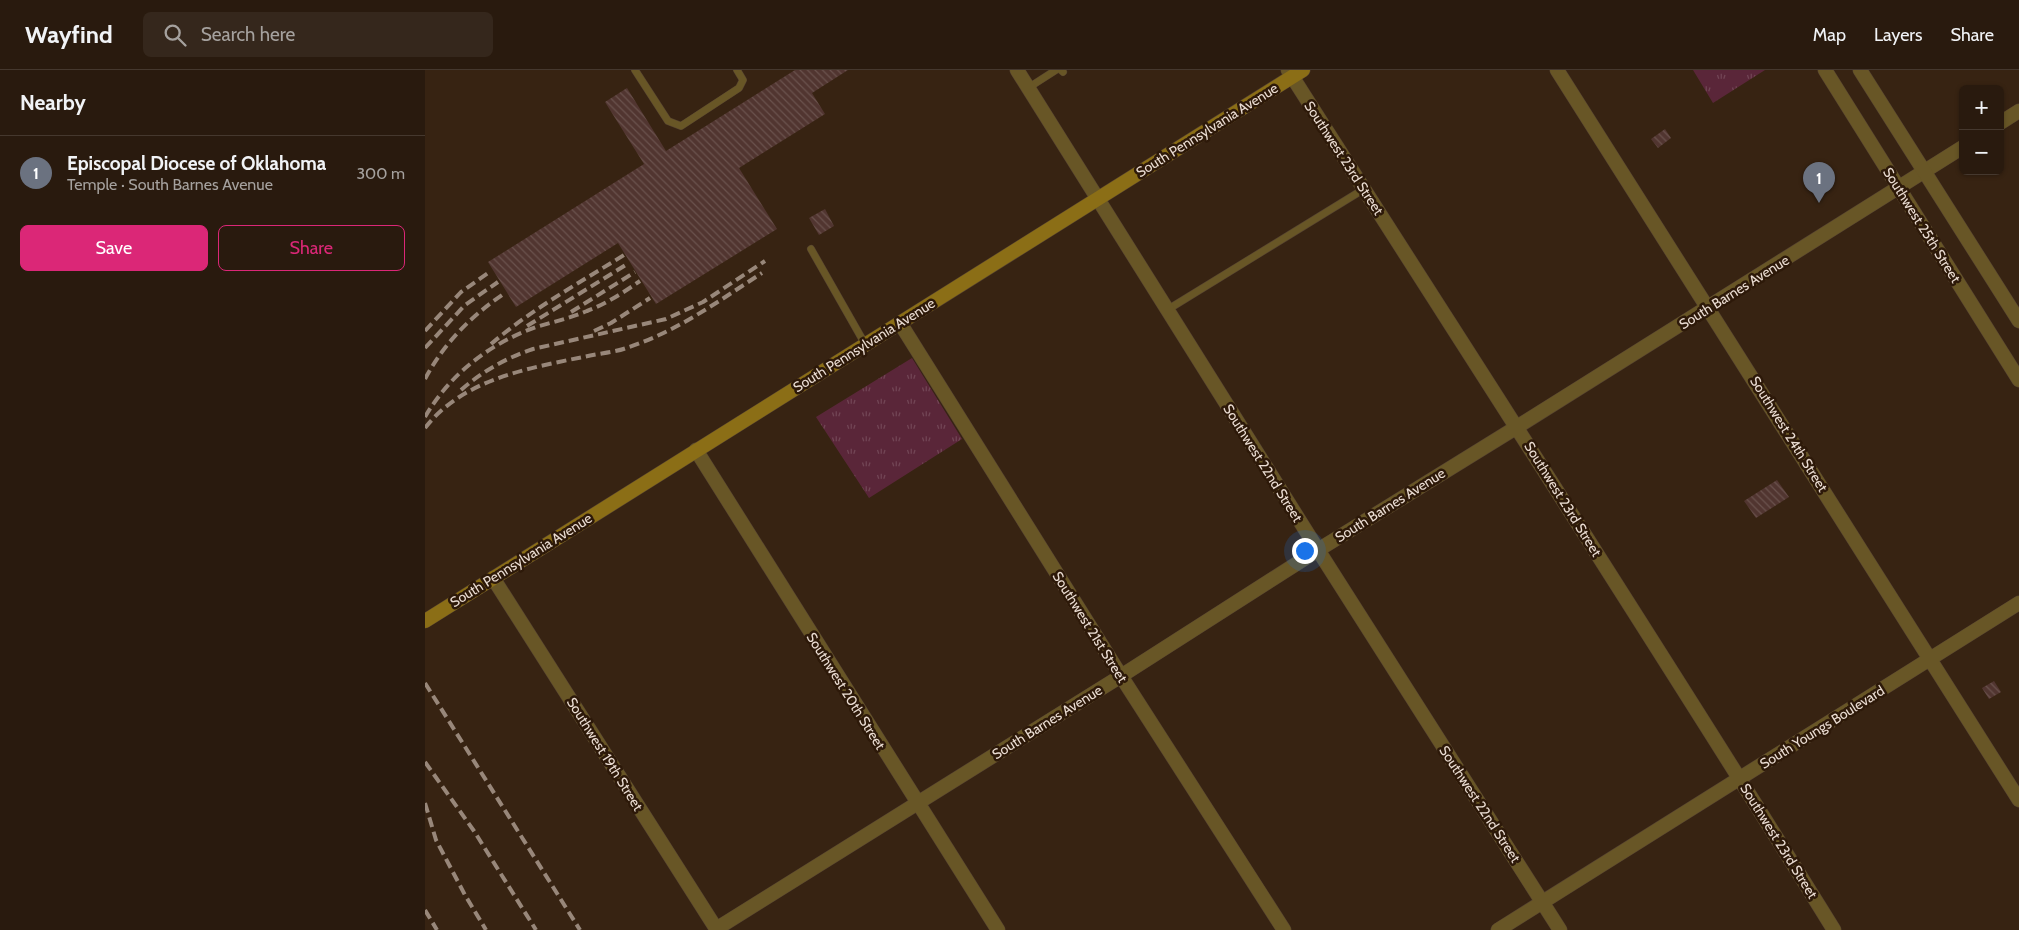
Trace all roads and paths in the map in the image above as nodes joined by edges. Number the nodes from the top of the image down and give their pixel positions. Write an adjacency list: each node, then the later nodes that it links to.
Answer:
1 (635, 70): 2 (lane)
2 (737, 70)
3 (1017, 70): 9 (street, Southwest 22nd Street)
4 (1557, 70): 18 (street, Southwest 24th Street)
5 (1825, 70): 14 (street, Southwest 25th Street)
6 (1860, 70): 13 (street)
7 (1060, 71): 9 (lane)
8 (1295, 72): 15 (street, Southwest 23rd Street); 16 (main road, South Pennsylvania Avenue)
9 (1028, 88): 16 (street, Southwest 22nd Street)
10 (2019, 111): 11 (street)
11 (2004, 120)
12 (1959, 151): 13 (street, South Barnes Avenue)
13 (1925, 172): 14 (street, South Barnes Avenue); 20 (street)
14 (1898, 188): 18 (street, South Barnes Avenue); 23 (street, Southwest 25th Street)
15 (1364, 189): 19 (lane); 24 (street, Southwest 23rd Street)
16 (1097, 199): 19 (street, Southwest 22nd Street); 21 (main road, South Pennsylvania Avenue)
17 (811, 248): 22 (lane)
18 (1708, 308): 24 (street, South Barnes Avenue); 30 (street, Southwest 24th Street)
19 (1167, 310): 26 (street, Southwest 22nd Street)
20 (2019, 321)
21 (900, 322): 22 (main road, South Pennsylvania Avenue); 31 (street, Southwest 21st Street)
22 (865, 344): 25 (main road, South Pennsylvania Avenue)
23 (2019, 380)
24 (1517, 427): 26 (street, South Barnes Avenue); 32 (street, Southwest 23rd Street)
25 (696, 450): 27 (main road, South Pennsylvania Avenue); 34 (street, Southwest 20th Street)
26 (1318, 550): 31 (street, South Barnes Avenue); 35 (street, Southwest 22nd Street)
27 (493, 578): 29 (main road, South Pennsylvania Avenue); 36 (street, Southwest 19th Street)
28 (2019, 603): 30 (street, South Youngs Boulevard)
29 (425, 621)
30 (1931, 659): 32 (street, South Youngs Boulevard); 33 (street, Southwest 24th Street)
31 (1121, 676): 34 (street, South Barnes Avenue); 38 (street, Southwest 21st Street)
32 (1739, 778): 35 (street, South Youngs Boulevard); 41 (street, Southwest 23rd Street)
33 (2019, 800)
34 (917, 803): 36 (street, South Barnes Avenue); 37 (street, Southwest 20th Street)
35 (1543, 902): 39 (street, South Youngs Boulevard); 40 (street, Southwest 22nd Street)
36 (717, 930)
37 (997, 930)
38 (1284, 930)
39 (1498, 930)
40 (1560, 930)
41 (1833, 930)

